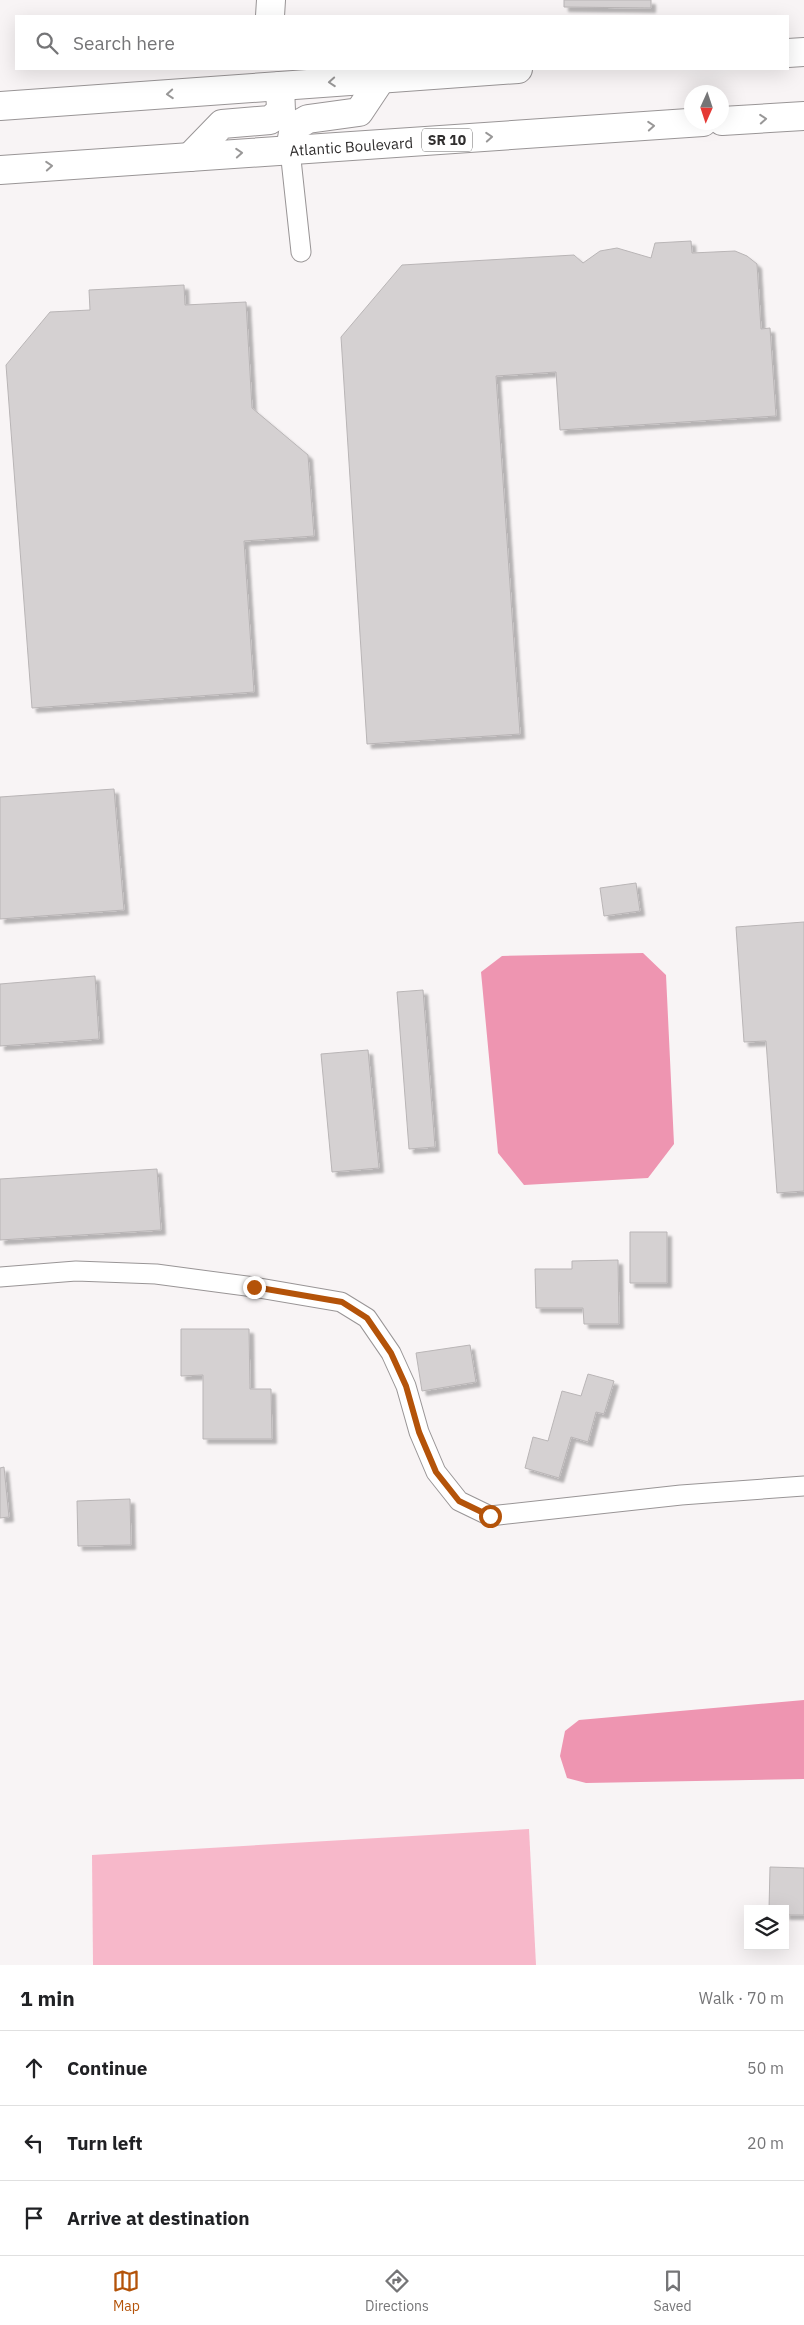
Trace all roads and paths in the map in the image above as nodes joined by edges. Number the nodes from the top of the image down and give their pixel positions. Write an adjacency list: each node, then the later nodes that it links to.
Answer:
1 (271, 0): 2 (main road)
2 (270, 15)
3 (804, 52): 4 (main road)
4 (789, 53)
5 (504, 70): 7 (main road)
6 (279, 77): 7 (main road, one-way to 6); 8 (main road, one-way to 8); 13 (main road)
7 (381, 79): 12 (main road)
8 (0, 106)
9 (804, 116): 10 (main road, one-way to 9)
10 (729, 121)
11 (684, 123): 12 (main road, Atlantic Boulevard / SR 10, one-way to 11)
12 (290, 150): 13 (main road, Atlantic Boulevard / SR 10, one-way to 12); 15 (lane)
13 (190, 157): 14 (main road, Atlantic Boulevard / SR 10, one-way to 13)
14 (0, 170)
15 (301, 252)
16 (0, 1277): 17 (lane)
17 (804, 1486)

